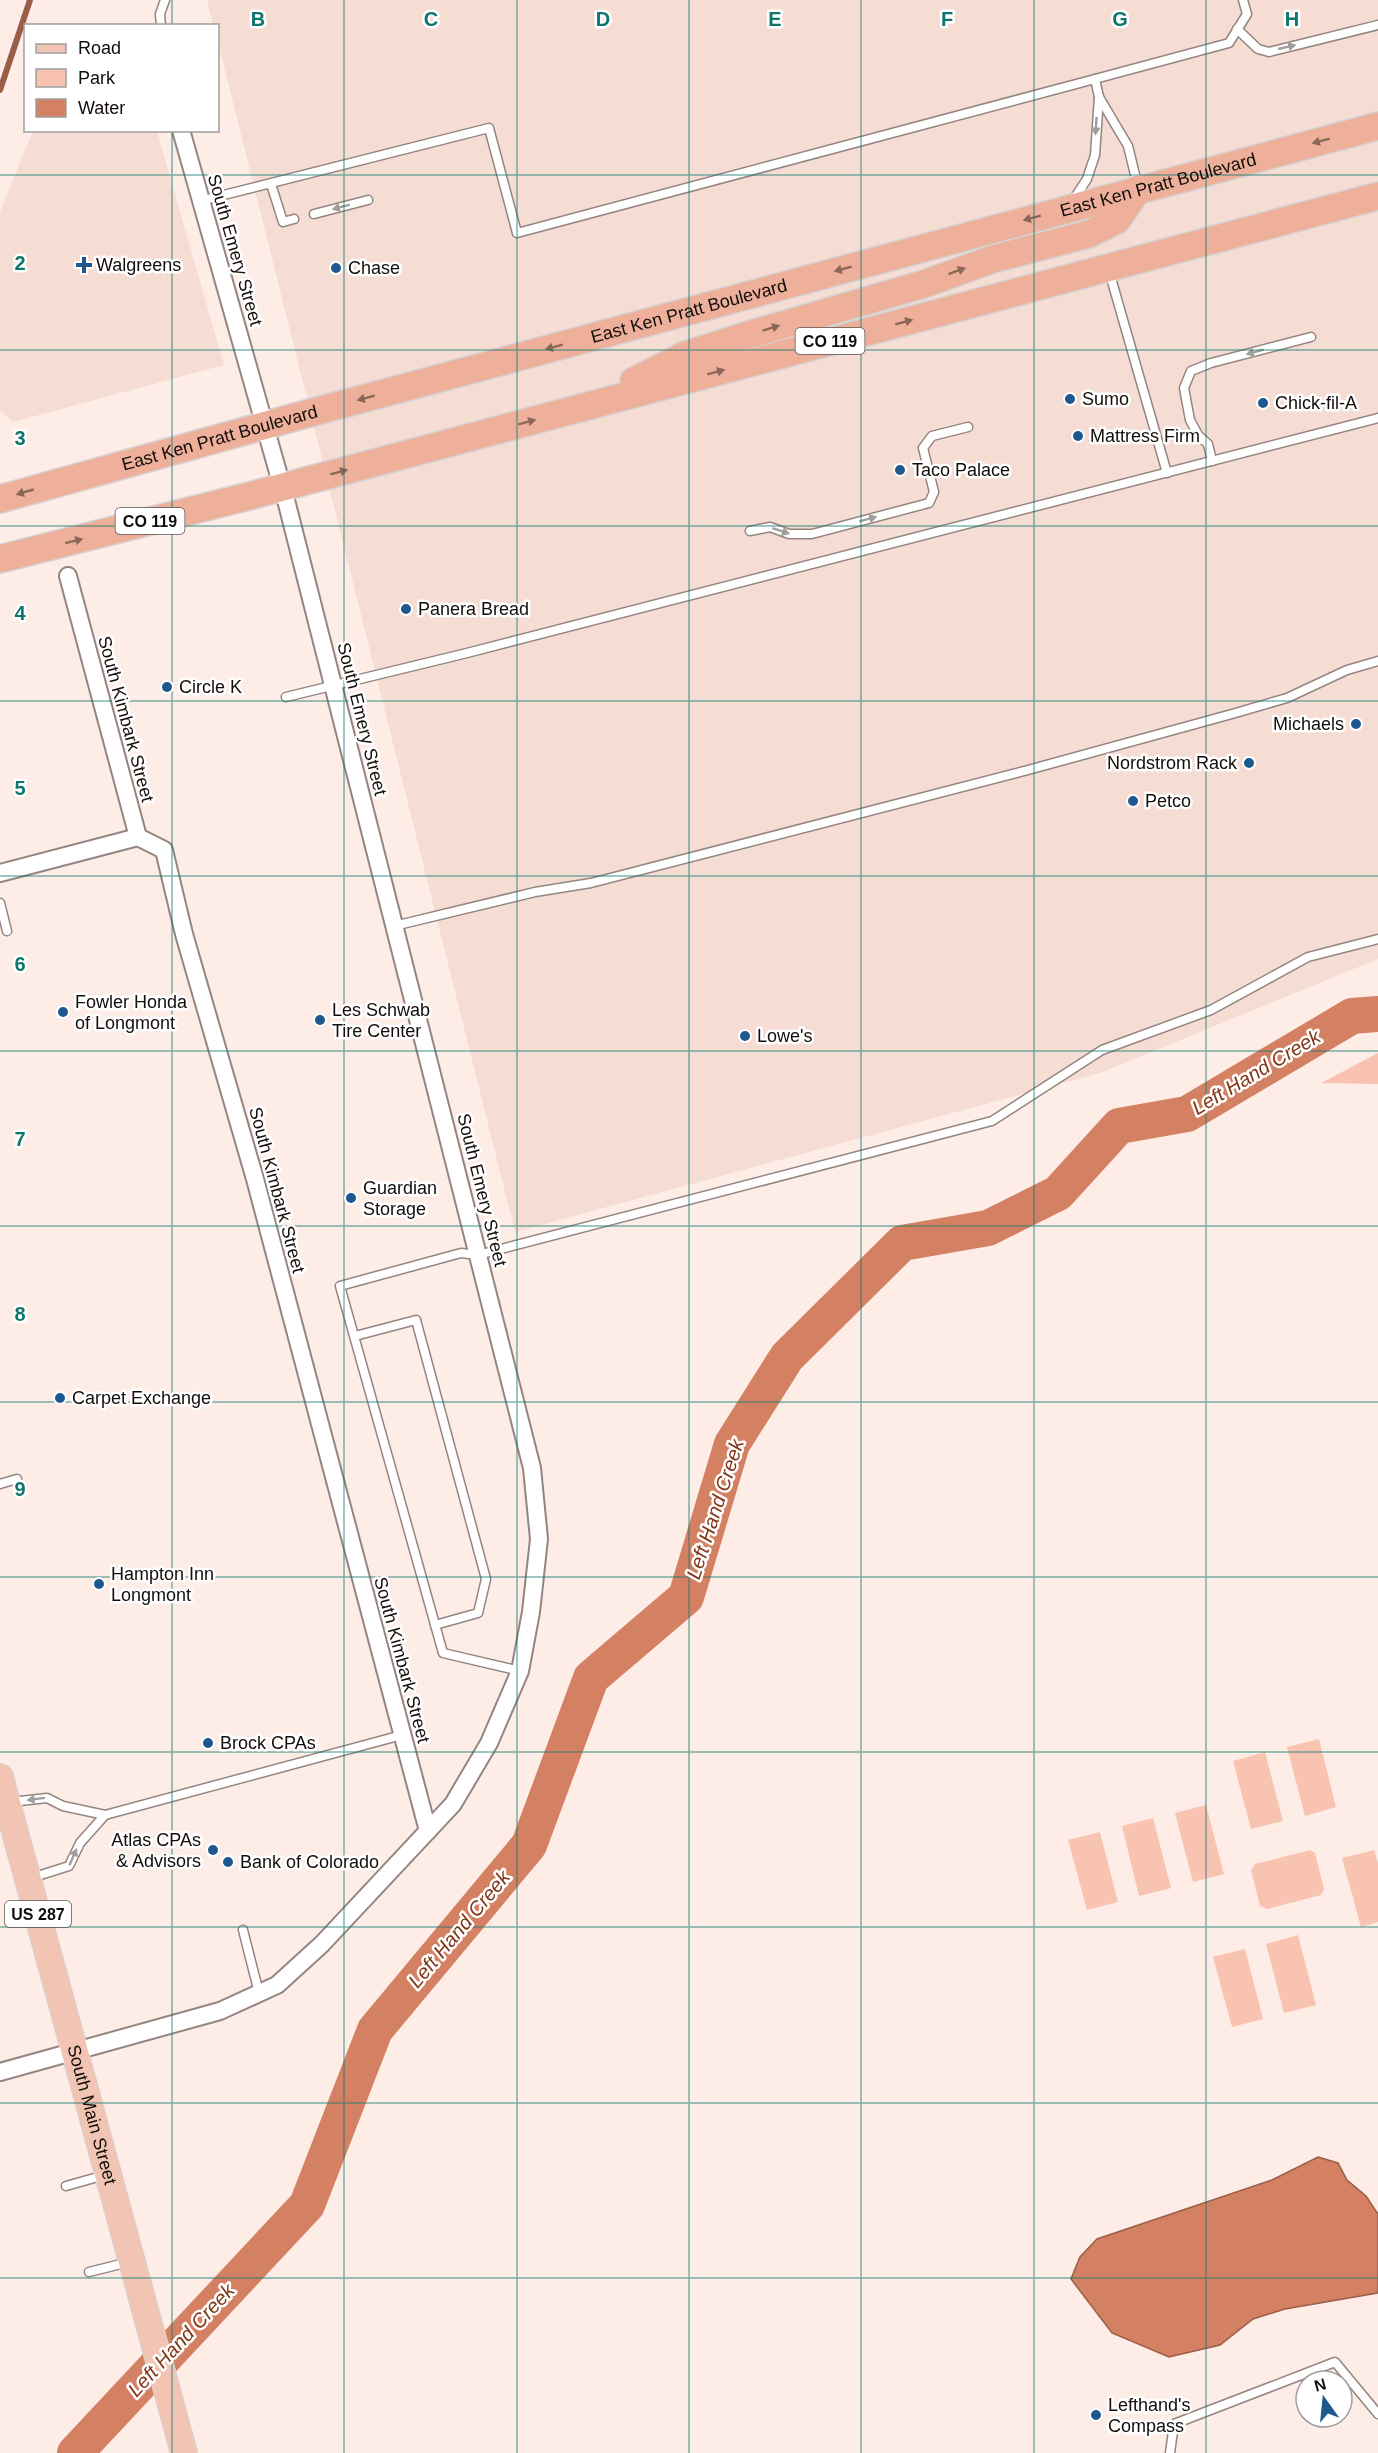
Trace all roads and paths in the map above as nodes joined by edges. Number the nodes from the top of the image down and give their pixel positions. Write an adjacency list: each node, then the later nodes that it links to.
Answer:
1 (165, 0): 3 (lane)
2 (1243, 0): 5 (lane)
3 (161, 24)
4 (1378, 25): 5 (lane, one-way to 4)
5 (1238, 29): 6 (lane)
6 (1095, 79): 7 (lane); 10 (lane)
7 (1099, 97): 11 (lane); 15 (lane, one-way to 15)
8 (1378, 126): 11 (highway, East Ken Pratt Boulevard, one-way to 11)
9 (182, 132): 14 (street, South Emery Street)
10 (271, 184): 14 (lane); 17 (lane)
11 (1138, 189): 15 (highway, East Ken Pratt Boulevard); 20 (highway, one-way to 11)
12 (1378, 196): 18 (highway, CO 119)
13 (368, 200): 16 (lane, one-way to 16)
14 (200, 201): 22 (street, South Emery Street)
15 (1068, 208): 22 (highway, East Ken Pratt Boulevard, one-way to 22)
16 (314, 214)
17 (294, 219)
18 (1108, 268): 20 (highway, CO 119, one-way to 18); 25 (lane)
19 (1311, 337): 24 (lane, one-way to 24)
20 (582, 407): 26 (highway, CO 119, one-way to 20)
21 (1378, 418): 24 (lane)
22 (264, 426): 26 (street, South Emery Street); 27 (highway, East Ken Pratt Boulevard, one-way to 27)
23 (968, 427): 28 (lane, one-way to 23)
24 (1212, 461): 25 (lane)
25 (1167, 473): 32 (lane)
26 (282, 487): 29 (highway, CO 119, one-way to 26); 32 (street, South Emery Street)
27 (0, 499)
28 (750, 531)
29 (0, 559)
30 (68, 576): 34 (street, South Kimbark Street)
31 (1378, 661): 37 (lane)
32 (333, 686): 33 (lane); 37 (street, South Emery Street)
33 (286, 697)
34 (138, 837): 35 (street); 46 (street, South Kimbark Street)
35 (0, 873)
36 (0, 903): 38 (lane)
37 (394, 926): 40 (street, South Emery Street)
38 (7, 931)
39 (1378, 939): 40 (lane)
40 (478, 1255): 41 (lane); 45 (street, South Emery Street)
41 (355, 1336): 44 (lane); 44 (lane)
42 (16, 1479): 43 (lane)
43 (0, 1484)
44 (435, 1625): 45 (lane)
45 (520, 1671): 50 (street, South Emery Street)
46 (402, 1735): 49 (lane); 50 (street, South Kimbark Street)
47 (0, 1777): 48 (main road, South Main Street / US 287)
48 (7, 1803): 49 (lane, one-way to 48); 51 (main road, South Main Street / US 287)
49 (105, 1815): 51 (lane, one-way to 49)
50 (428, 1831): 53 (street, South Emery Street)
51 (28, 1879): 54 (main road, South Main Street / US 287)
52 (243, 1930): 53 (lane)
53 (259, 1993): 54 (street, South Emery Street)
54 (75, 2052): 55 (street, South Emery Street); 56 (main road, South Main Street / US 287)
55 (0, 2072)
56 (108, 2174): 57 (lane); 58 (main road, South Main Street / US 287)
57 (66, 2186)
58 (132, 2262): 59 (lane); 61 (main road, South Main Street / US 287)
59 (89, 2272)
60 (1378, 2414): 62 (lane)
61 (184, 2452)
62 (1170, 2453)

